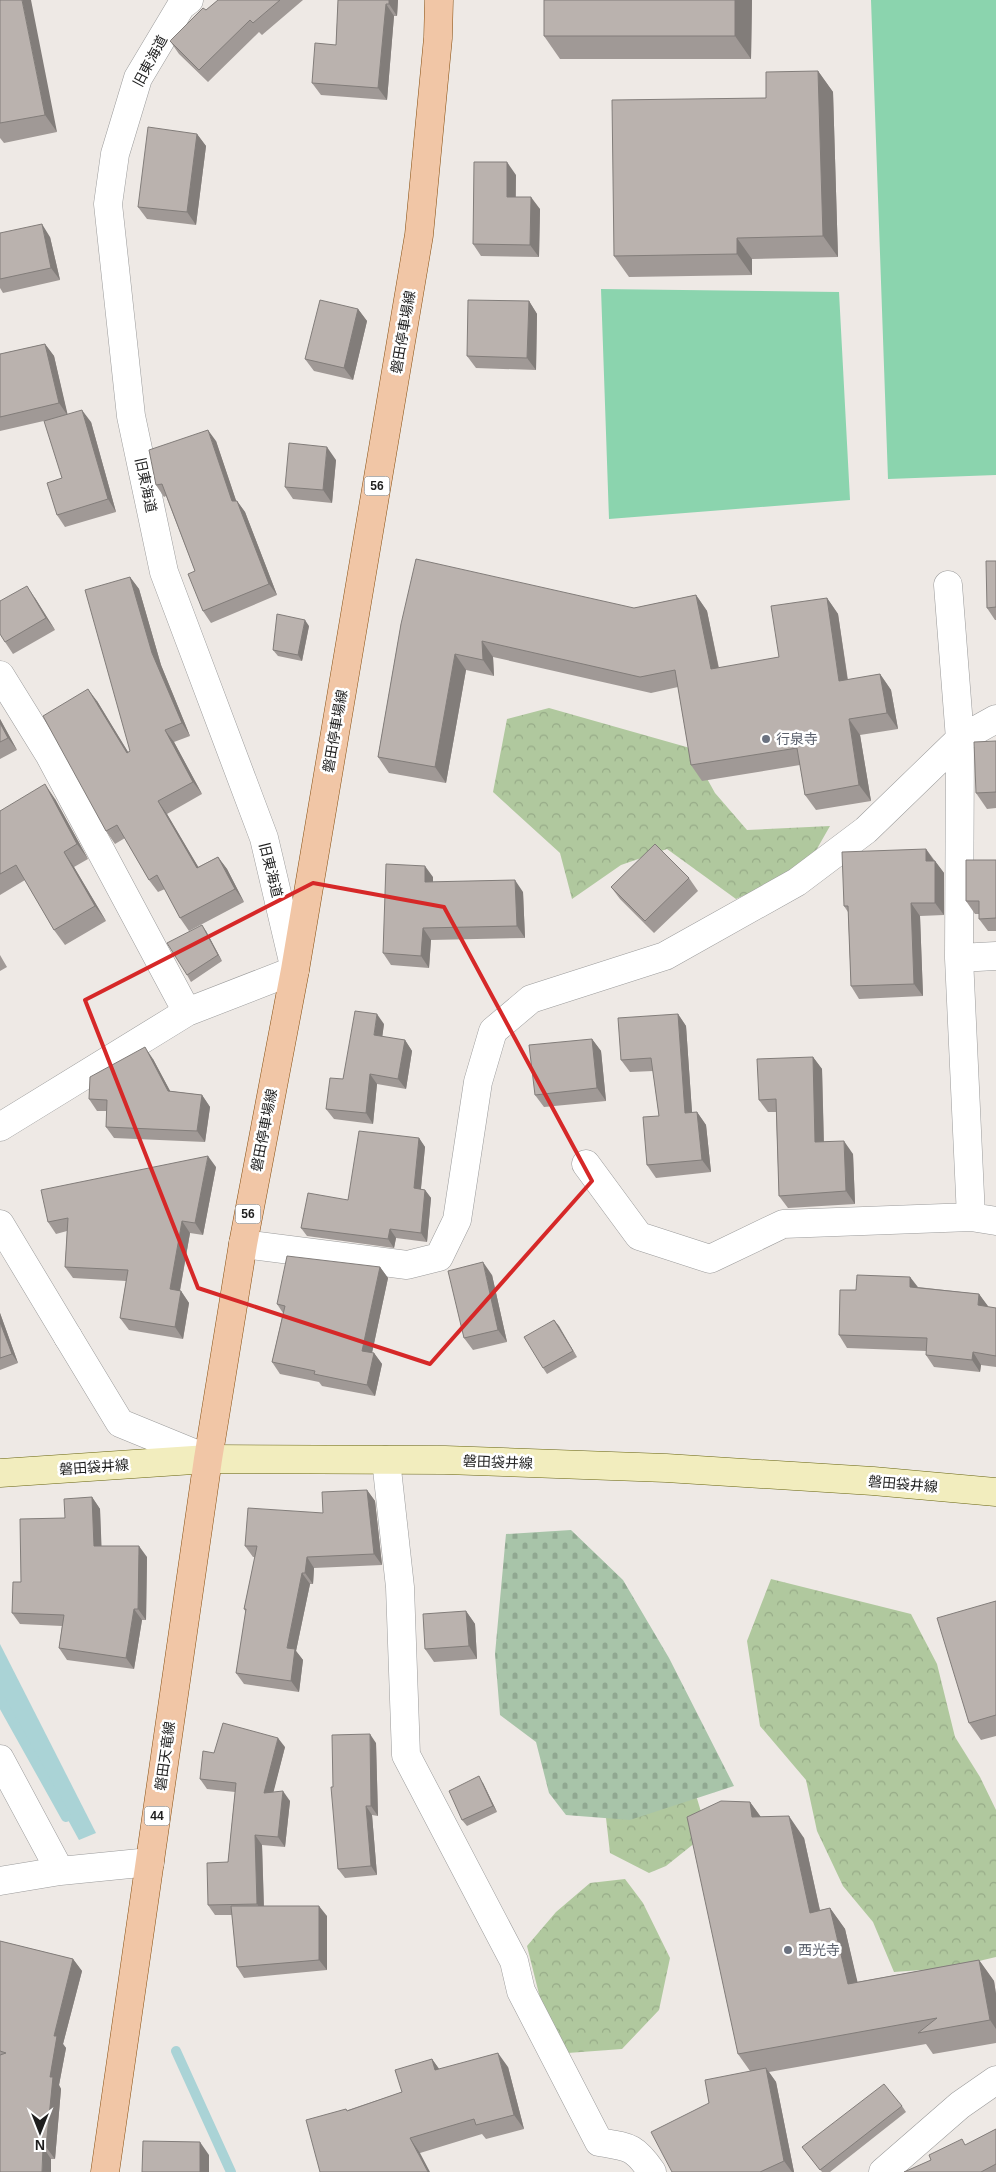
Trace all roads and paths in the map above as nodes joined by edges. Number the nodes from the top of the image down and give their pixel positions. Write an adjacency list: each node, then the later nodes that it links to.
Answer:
1 (189, 0): 9 (street, 旧東海道)
2 (439, 0): 9 (main road, 磐田停車場線 / 56)
3 (948, 585): 6 (street)
4 (0, 675): 10 (street)
5 (996, 719): 6 (street)
6 (960, 739): 8 (street); 15 (street)
7 (996, 956): 8 (street)
8 (958, 958): 13 (street)
9 (295, 970): 10 (street); 15 (main road, 磐田停車場線 / 56)
10 (187, 1012): 11 (street)
11 (0, 1127)
12 (586, 1164): 13 (street)
13 (983, 1219)
14 (0, 1224): 16 (street)
15 (243, 1244): 16 (main road, 磐田停車場線 / 56)
16 (208, 1459): 17 (main road, 磐田袋井線); 18 (main road, 磐田袋井線); 21 (main road, 磐田天竜線 / 44)
17 (386, 1460): 19 (main road, 磐田袋井線); 26 (street)
18 (0, 1473)
19 (996, 1492)
20 (0, 1759): 22 (street)
21 (150, 1862): 22 (street); 25 (main road, 磐田天竜線 / 44)
22 (60, 1871): 23 (street)
23 (0, 1881)
24 (996, 2080): 27 (street)
25 (105, 2172)
26 (652, 2172)
27 (883, 2172)

